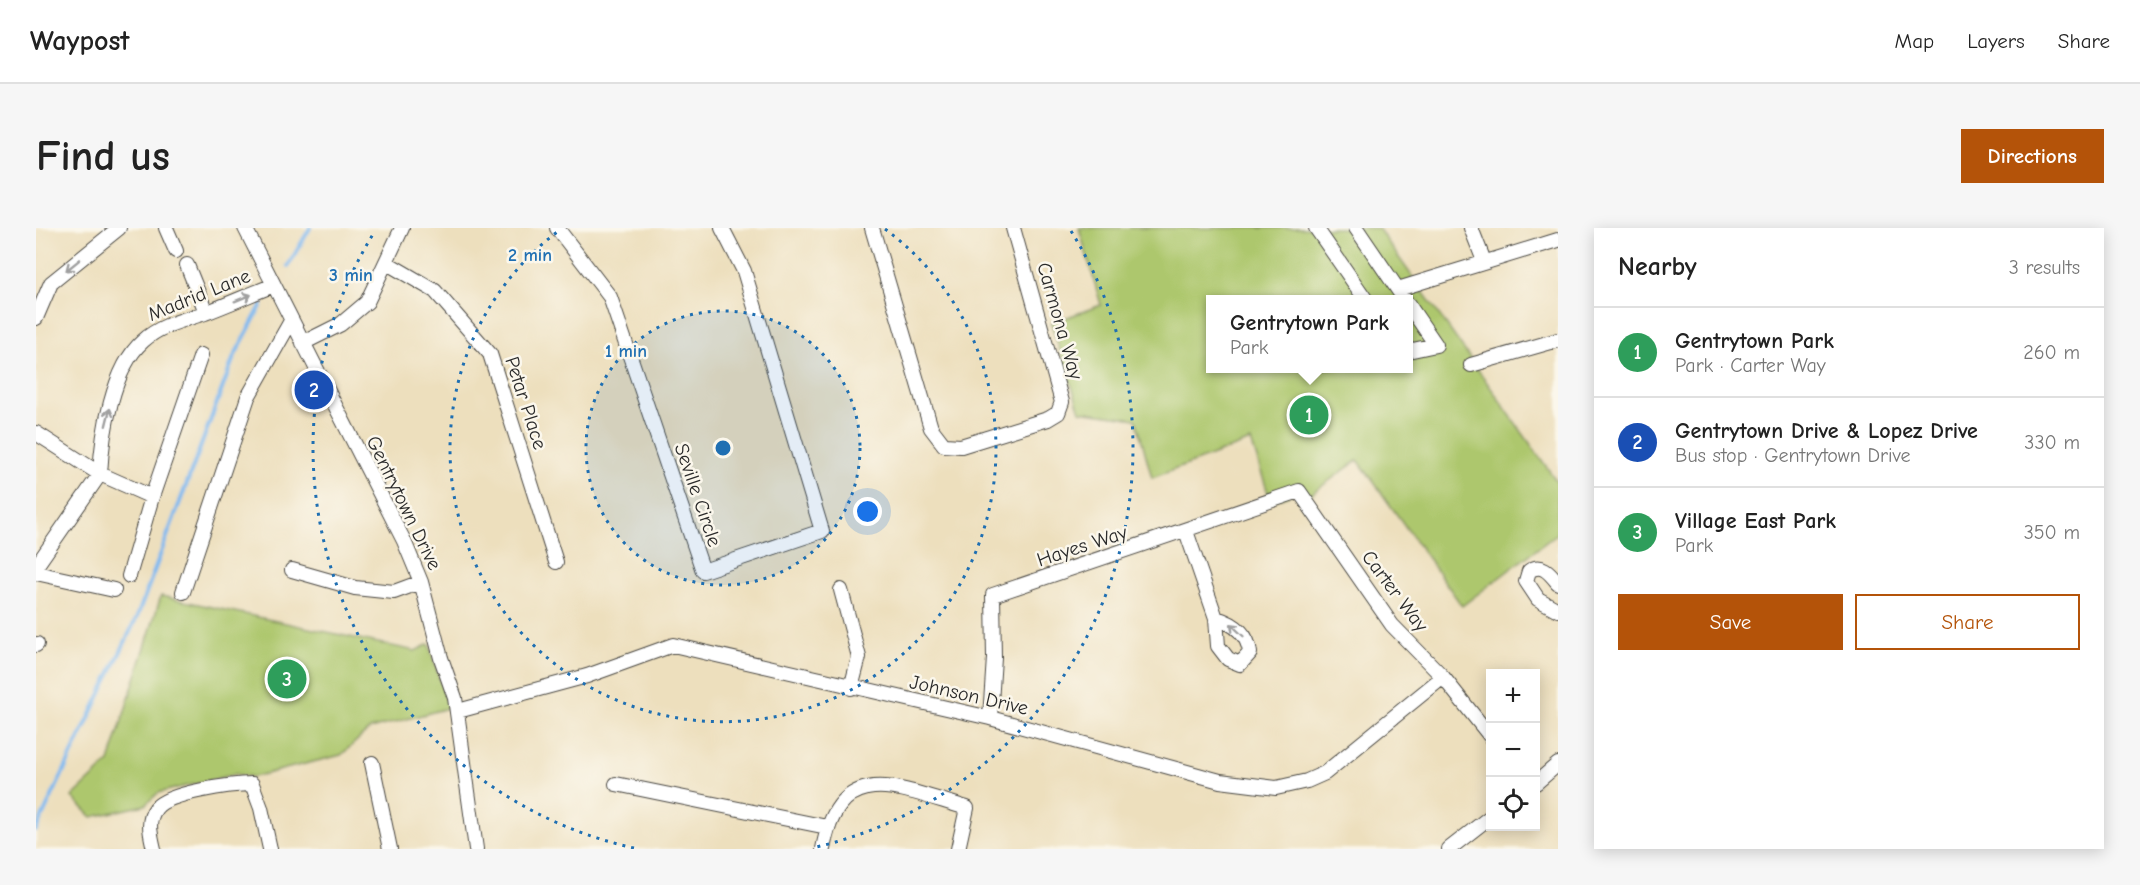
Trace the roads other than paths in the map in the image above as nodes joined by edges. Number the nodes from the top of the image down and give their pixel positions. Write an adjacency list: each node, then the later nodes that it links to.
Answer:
1 (119, 228): 22 (street, one-way to 22)
2 (166, 228): 13 (street)
3 (245, 228): 17 (street, Gentrytown Drive)
4 (402, 228): 15 (street)
5 (557, 228): 6 (street, Seville Circle)
6 (722, 228)
7 (872, 228): 8 (street, Carmona Way)
8 (1013, 228)
9 (1316, 228): 19 (street)
10 (1356, 228): 18 (street)
11 (1471, 228): 14 (street)
12 (1558, 240): 14 (street)
13 (176, 251)
14 (1484, 261): 18 (street)
15 (387, 263): 25 (street); 34 (street, Petar Place)
16 (187, 265): 21 (street)
17 (274, 285): 21 (street, Madrid Lane, one-way to 17); 23 (street, Gentrytown Drive)
18 (1401, 294)
19 (1363, 295)
20 (1413, 311): 26 (street)
21 (206, 312): 30 (street, Madrid Lane, one-way to 21)
22 (36, 318)
23 (291, 321): 25 (street, Gentrytown Drive); 42 (street)
24 (1558, 340): 28 (street)
25 (303, 343): 38 (street, Gentrytown Drive)
26 (1413, 350)
27 (201, 356): 32 (street)
28 (1471, 365)
29 (36, 433): 30 (street)
30 (100, 474): 32 (street); 35 (street)
31 (1299, 491): 33 (street, Hayes Way); 45 (street, Carter Way)
32 (149, 495): 37 (street)
33 (1186, 531): 44 (street); 48 (street, Hayes Way)
34 (556, 562)
35 (39, 564): 40 (street)
36 (292, 570): 38 (street)
37 (129, 576)
38 (421, 582): 47 (street, Gentrytown Drive)
39 (1558, 583): 43 (street)
40 (114, 590)
41 (841, 590): 46 (street)
42 (183, 592)
43 (1558, 610)
44 (1216, 618)
45 (1443, 677): 48 (street, Johnson Drive); 49 (street, Carter Way)
46 (851, 687): 47 (street, Johnson Drive); 48 (street, Johnson Drive)
47 (458, 711): 59 (street, Gentrytown Drive)
48 (990, 718)
49 (1486, 730)
50 (372, 763): 58 (street)
51 (1558, 764): 52 (street)
52 (1540, 780)
53 (616, 784): 55 (street)
54 (1486, 821): 62 (street)
55 (827, 827): 60 (street); 61 (street)
56 (154, 849): 57 (street)
57 (270, 849)
58 (390, 849)
59 (476, 849)
60 (823, 849)
61 (958, 849)
62 (1449, 849)

